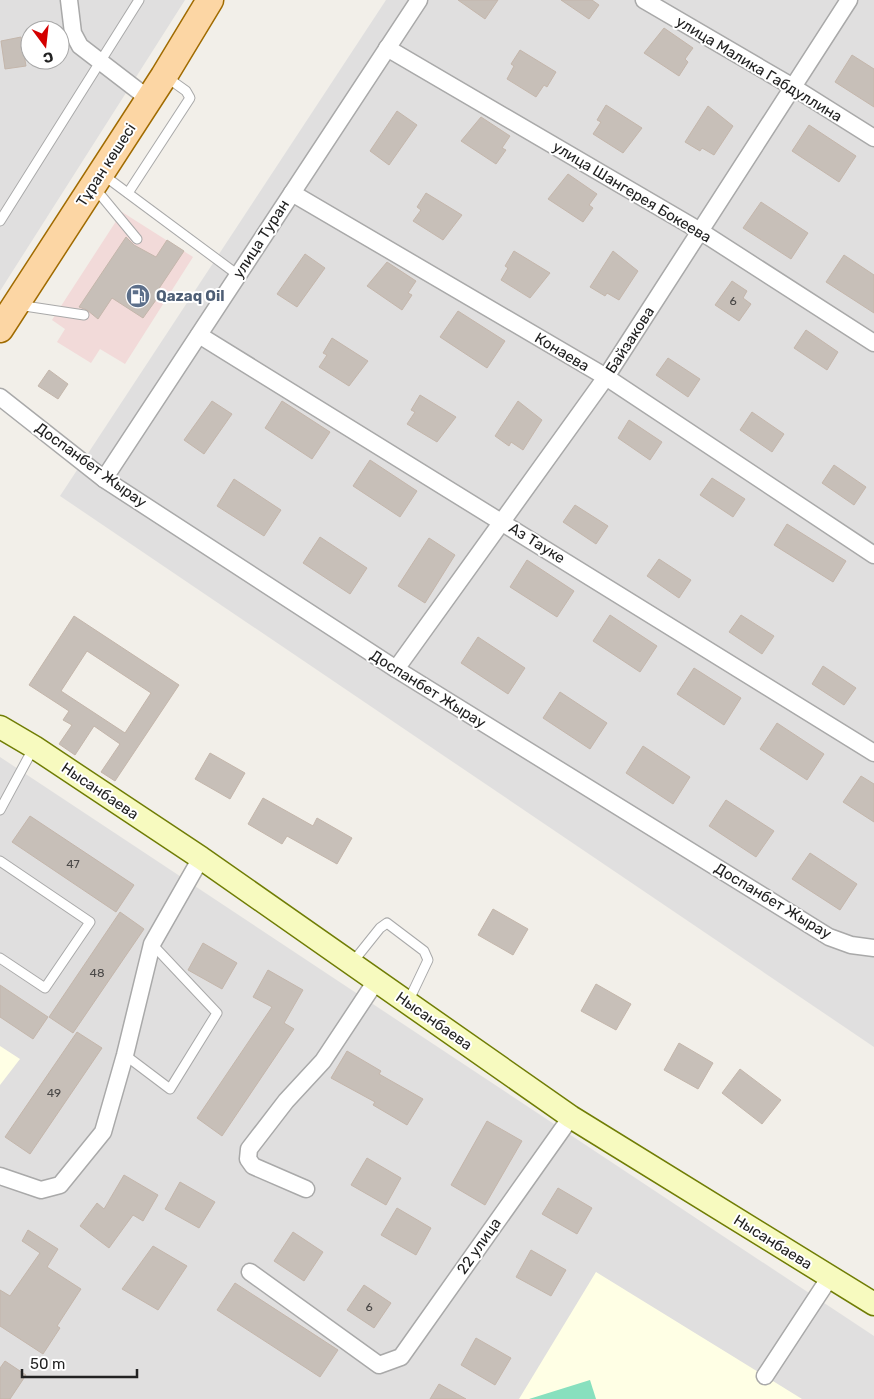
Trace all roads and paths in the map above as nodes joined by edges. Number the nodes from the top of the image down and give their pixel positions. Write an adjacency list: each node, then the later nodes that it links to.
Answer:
1 (69, 0): 8 (street)
2 (139, 0): 8 (lane)
3 (210, 0): 9 (main road, Тұран көшесі)
4 (419, 0): 7 (street, улица Туран)
5 (644, 0): 10 (street, улица Малика Габдуллина)
6 (849, 0): 10 (street, Байзакова)
7 (387, 48): 14 (street, улица Туран); 17 (street, улица Шангерея Бокеева)
8 (100, 64): 11 (street); 16 (lane)
9 (164, 76): 11 (main road, Тұран көшесі); 15 (lane)
10 (793, 86): 12 (street, улица Малика Габдуллина); 17 (street, Байзакова)
11 (149, 99): 13 (main road, Тұран көшесі)
12 (874, 138)
13 (97, 179): 15 (lane); 18 (lane); 20 (main road, Тұран көшесі)
14 (292, 192): 19 (street, улица Туран); 25 (street, Конаева)
15 (128, 193): 19 (lane)
16 (0, 221)
17 (700, 231): 24 (street, улица Шангерея Бокеева); 25 (street, Байзакова)
18 (137, 239)
19 (238, 275): 23 (street, улица Туран)
20 (15, 305): 21 (lane); 22 (main road, Тұран көшесі)
21 (84, 315)
22 (0, 329)
23 (199, 335): 27 (street, улица Туран); 28 (street, Аз Тауке)
24 (874, 343)
25 (606, 378): 28 (street, Байзакова); 29 (street, Конаева)
26 (0, 397): 27 (street, Доспанбет Жырау)
27 (104, 479): 30 (street, Доспанбет Жырау)
28 (501, 520): 30 (street, Байзакова); 33 (street, Аз Тауке)
29 (874, 555)
30 (396, 670): 38 (street, Доспанбет Жырау)
31 (0, 727): 32 (street, Нысанбаева)
32 (34, 747): 34 (lane); 35 (street, Нысанбаева)
33 (874, 753)
34 (0, 810)
35 (201, 858): 37 (street); 40 (street, Нысанбаева)
36 (0, 861): 39 (lane)
37 (152, 944): 43 (street); 43 (lane)
38 (874, 948)
39 (0, 958)
40 (352, 963): 41 (street, Нысанбаева); 42 (lane)
41 (376, 980): 42 (street, Нысанбаева); 46 (street)
42 (408, 1002): 44 (street, Нысанбаева)
43 (125, 1055): 45 (street)
44 (571, 1117): 47 (street, 22 улица); 48 (street, Нысанбаева)
45 (0, 1176)
46 (306, 1189)
47 (250, 1272)
48 (830, 1277): 49 (street, Нысанбаева); 50 (street)
49 (874, 1304)
50 (765, 1376)

